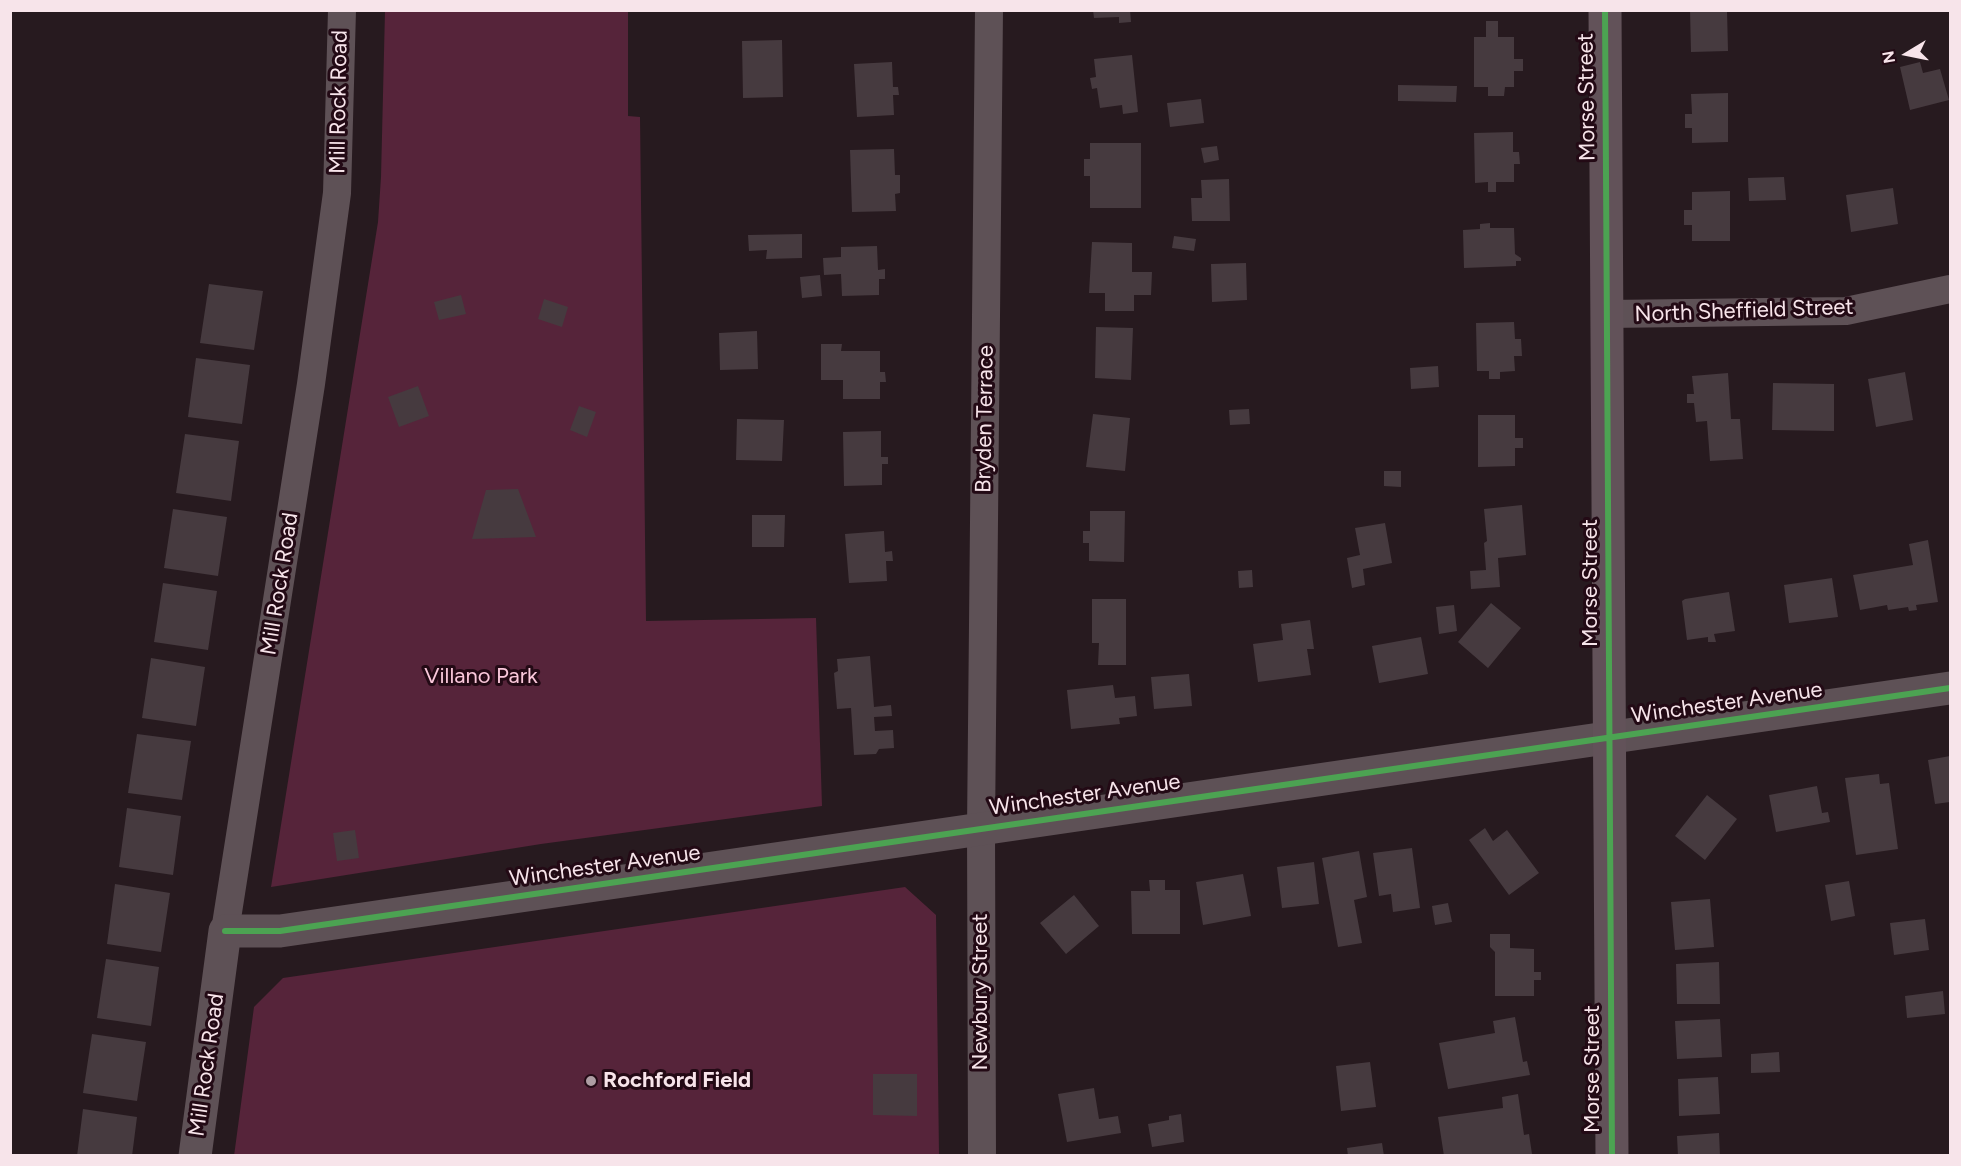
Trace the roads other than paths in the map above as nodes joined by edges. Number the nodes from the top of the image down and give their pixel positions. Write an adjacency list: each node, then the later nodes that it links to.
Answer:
1 (342, 10): 9 (street, Mill Rock Road)
2 (989, 10): 8 (street, Bryden Terrace)
3 (1605, 10): 5 (main road, Morse Street)
4 (1950, 289): 5 (street, North Sheffield Street)
5 (1607, 314): 7 (main road, Morse Street)
6 (1950, 688): 7 (street, Winchester Avenue)
7 (1610, 739): 8 (street, Winchester Avenue); 12 (main road, Morse Street)
8 (981, 828): 9 (street, Winchester Avenue); 11 (street, Newbury Street)
9 (225, 931): 10 (street, Mill Rock Road)
10 (195, 1155)
11 (982, 1155)
12 (1612, 1155)

